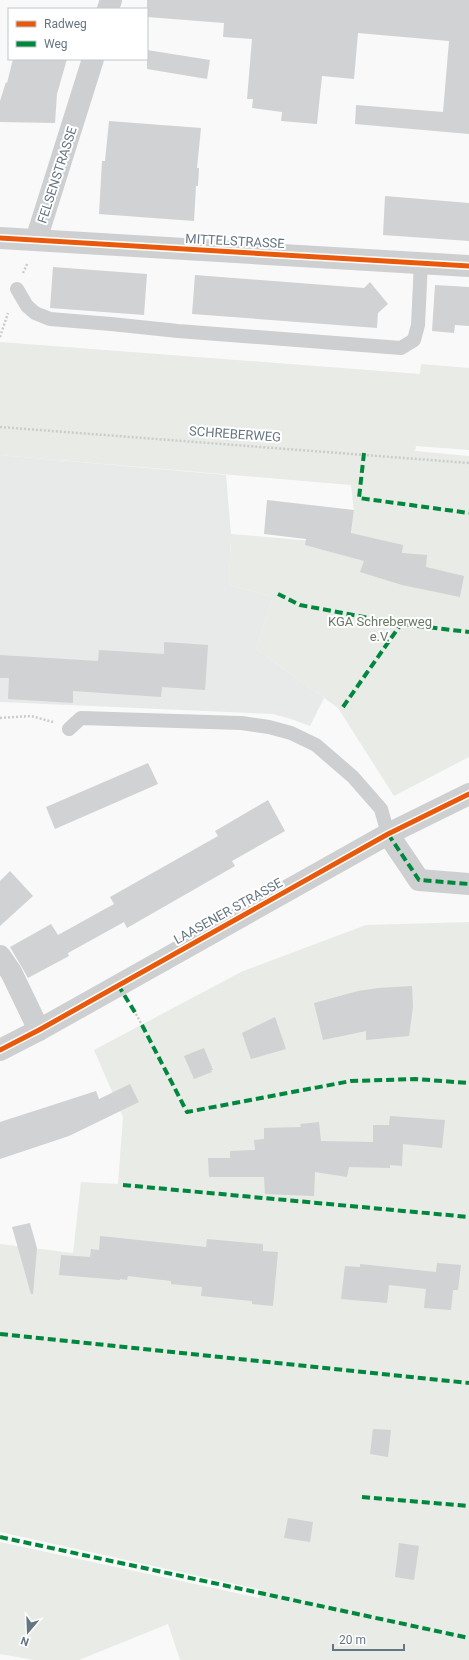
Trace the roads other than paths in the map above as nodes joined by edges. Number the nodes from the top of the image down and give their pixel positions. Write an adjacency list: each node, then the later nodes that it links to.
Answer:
1 (93, 60): 3 (street, FELSENSTRASSE)
2 (0, 238): 3 (street, MITTELSTRASSE)
3 (36, 240): 4 (street, MITTELSTRASSE)
4 (421, 262): 5 (street, MITTELSTRASSE); 6 (lane)
5 (469, 266)
6 (17, 289)
7 (69, 729): 9 (lane)
8 (469, 794): 9 (street, LAASENER STRASSE)
9 (388, 834): 10 (street); 12 (street, LAASENER STRASSE)
10 (469, 884)
11 (0, 956): 12 (street)
12 (39, 1030): 13 (street, LAASENER STRASSE)
13 (0, 1050)

